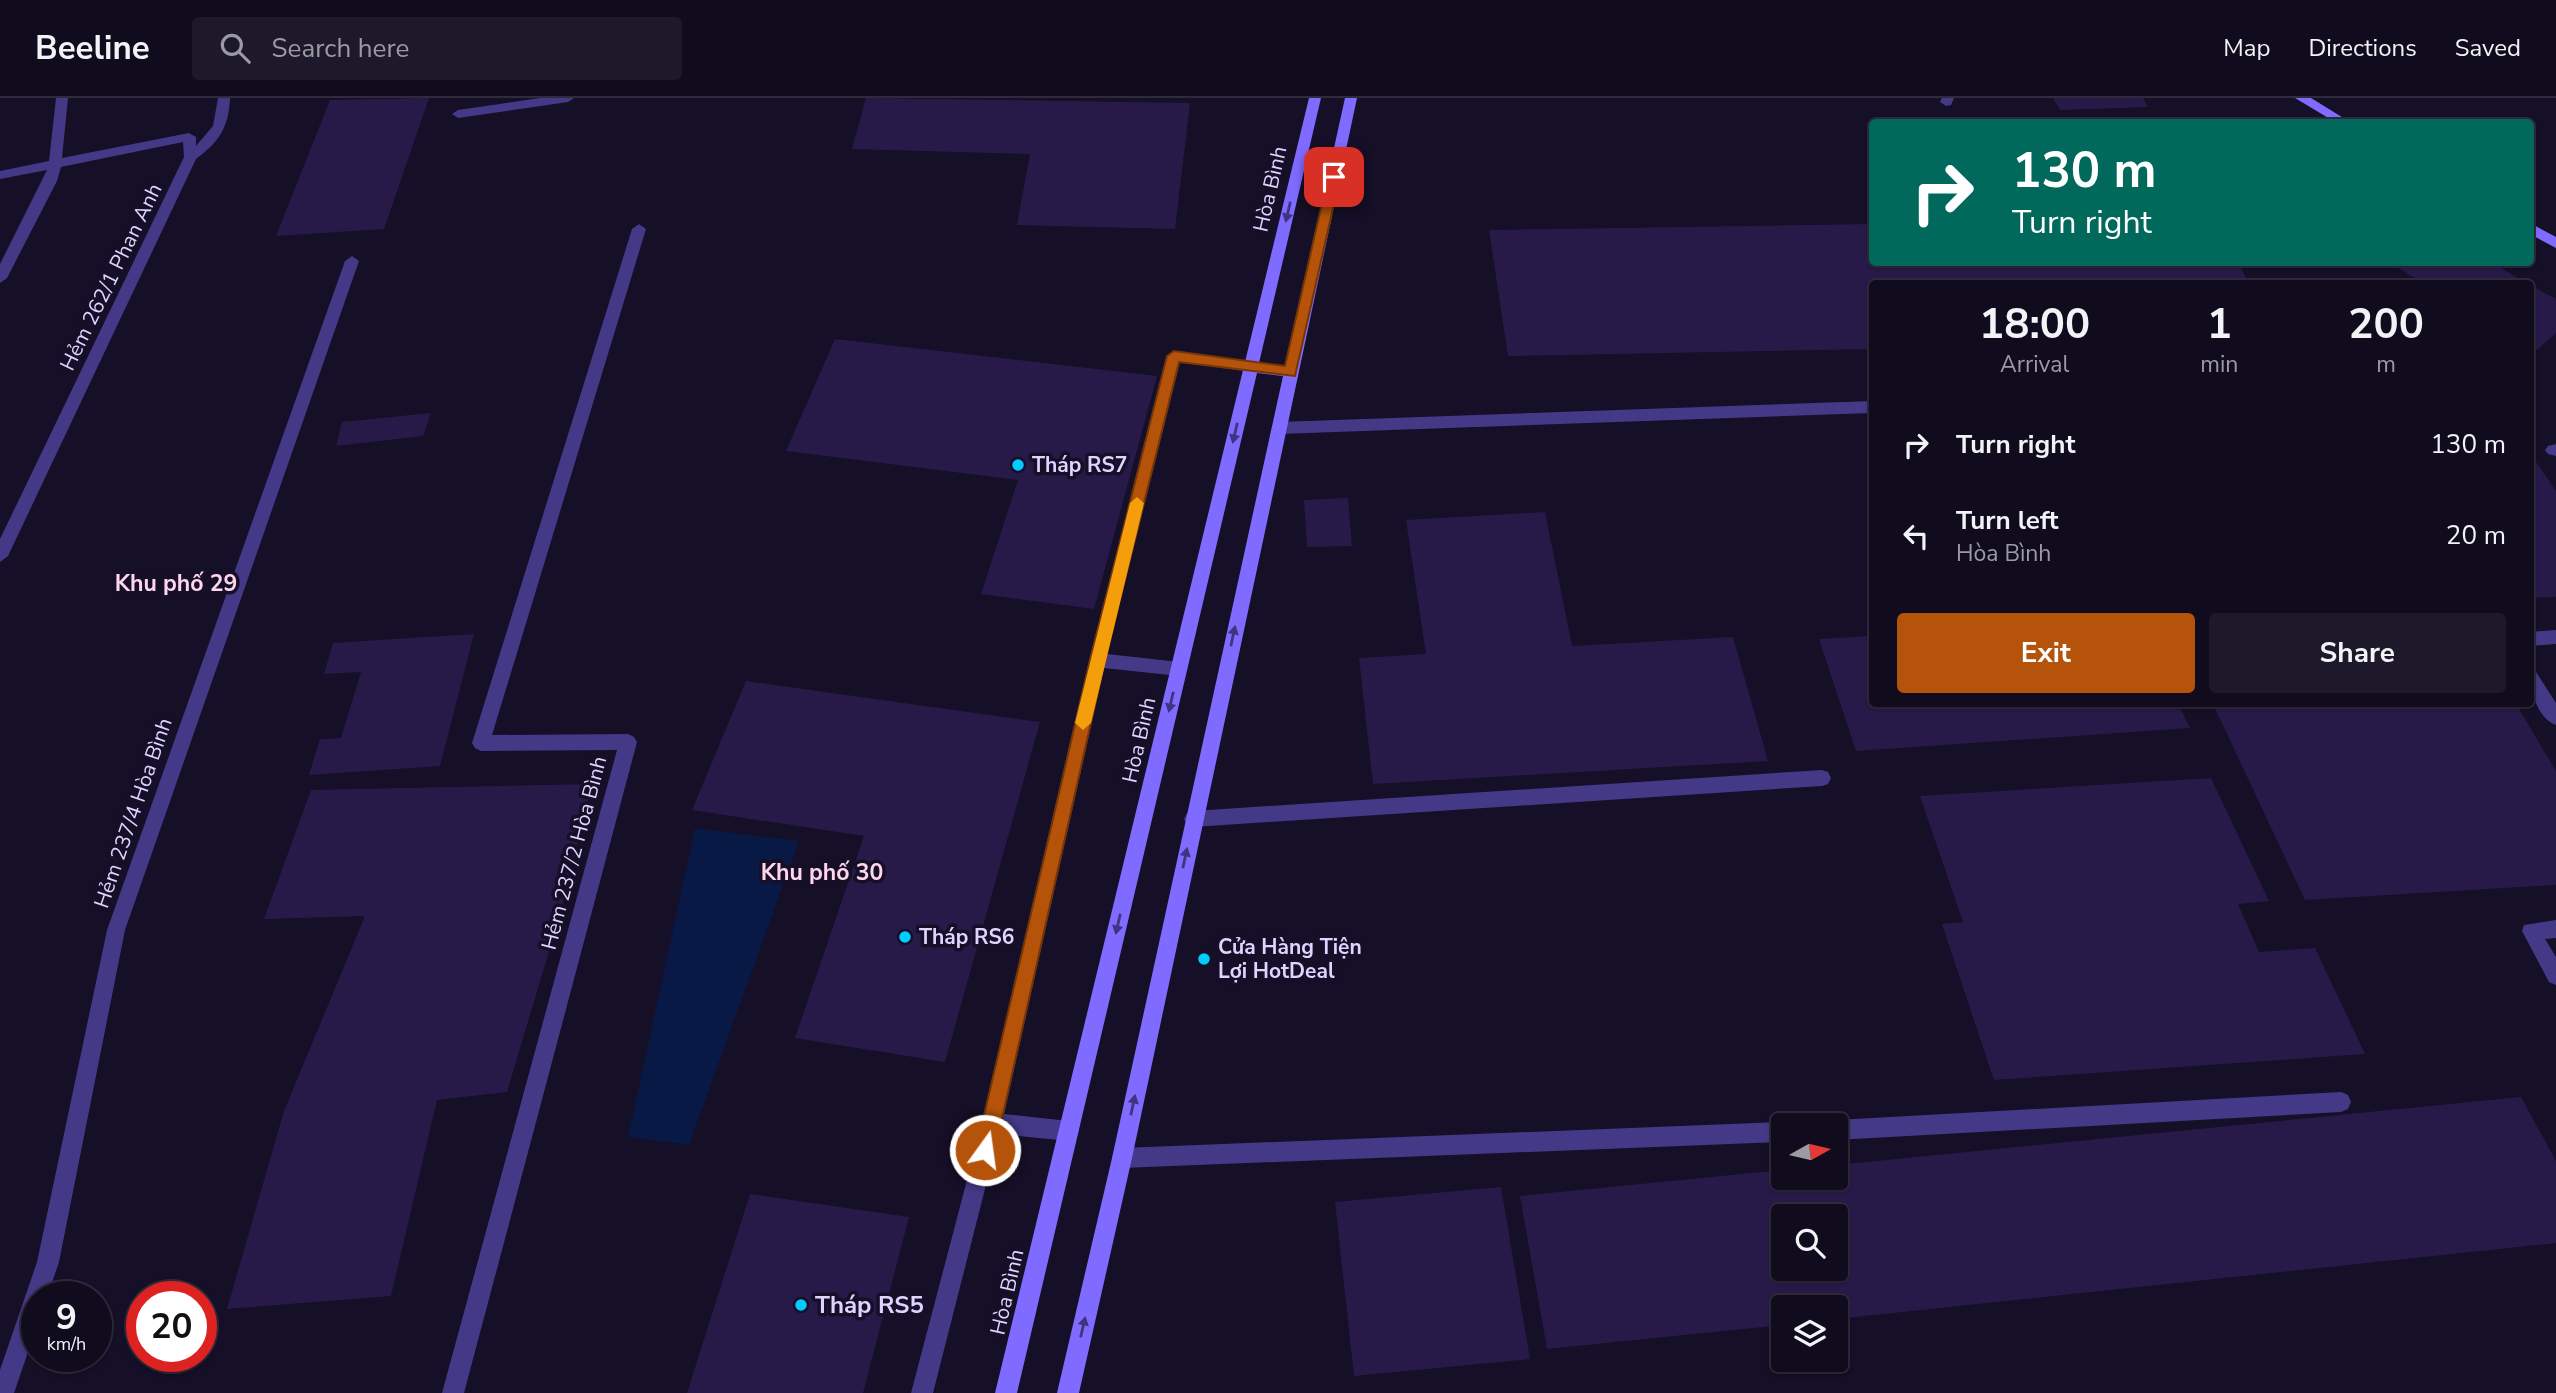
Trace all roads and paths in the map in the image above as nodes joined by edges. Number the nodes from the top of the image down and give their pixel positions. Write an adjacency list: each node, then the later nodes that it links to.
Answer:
1 (62, 98): 10 (street)
2 (224, 98): 9 (street)
3 (568, 98): 7 (street)
4 (1315, 98): 17 (main road, Hòa Bình, one-way to 17)
5 (1352, 98): 18 (main road)
6 (2301, 98): 8 (main road)
7 (458, 114)
8 (2339, 119)
9 (191, 157): 10 (street); 21 (street, Hẻm 262/1 Phan Anh)
10 (55, 164): 11 (street); 16 (street)
11 (0, 175)
12 (639, 229): 39 (street, Hẻm 237/2 Hòa Bình)
13 (2534, 230): 14 (main road)
14 (2556, 243)
15 (352, 261): 38 (street, Hẻm 237/4 Hòa Bình)
16 (0, 278)
17 (1251, 367): 18 (main road); 24 (street); 25 (main road, Hòa Bình, one-way to 25)
18 (1291, 372): 20 (main road)
19 (1869, 407): 20 (street)
20 (1279, 428): 29 (main road, one-way to 20)
21 (0, 556)
22 (2556, 637): 23 (street)
23 (2534, 639)
24 (1097, 660): 25 (street); 33 (street)
25 (1179, 669): 35 (main road, Hòa Bình, one-way to 35)
26 (2534, 683): 27 (street)
27 (2556, 718)
28 (1822, 779): 29 (street)
29 (1194, 818): 37 (main road, one-way to 29)
30 (2556, 929): 31 (street)
31 (2556, 976)
32 (2341, 1102): 34 (street)
33 (992, 1123): 35 (street); 40 (street)
34 (1848, 1129)
35 (1069, 1131): 41 (main road, Hòa Bình)
36 (1771, 1132): 37 (street)
37 (1122, 1158): 42 (main road, one-way to 37)
38 (3, 1393)
39 (453, 1393)
40 (922, 1393)
41 (1006, 1393)
42 (1068, 1393)

